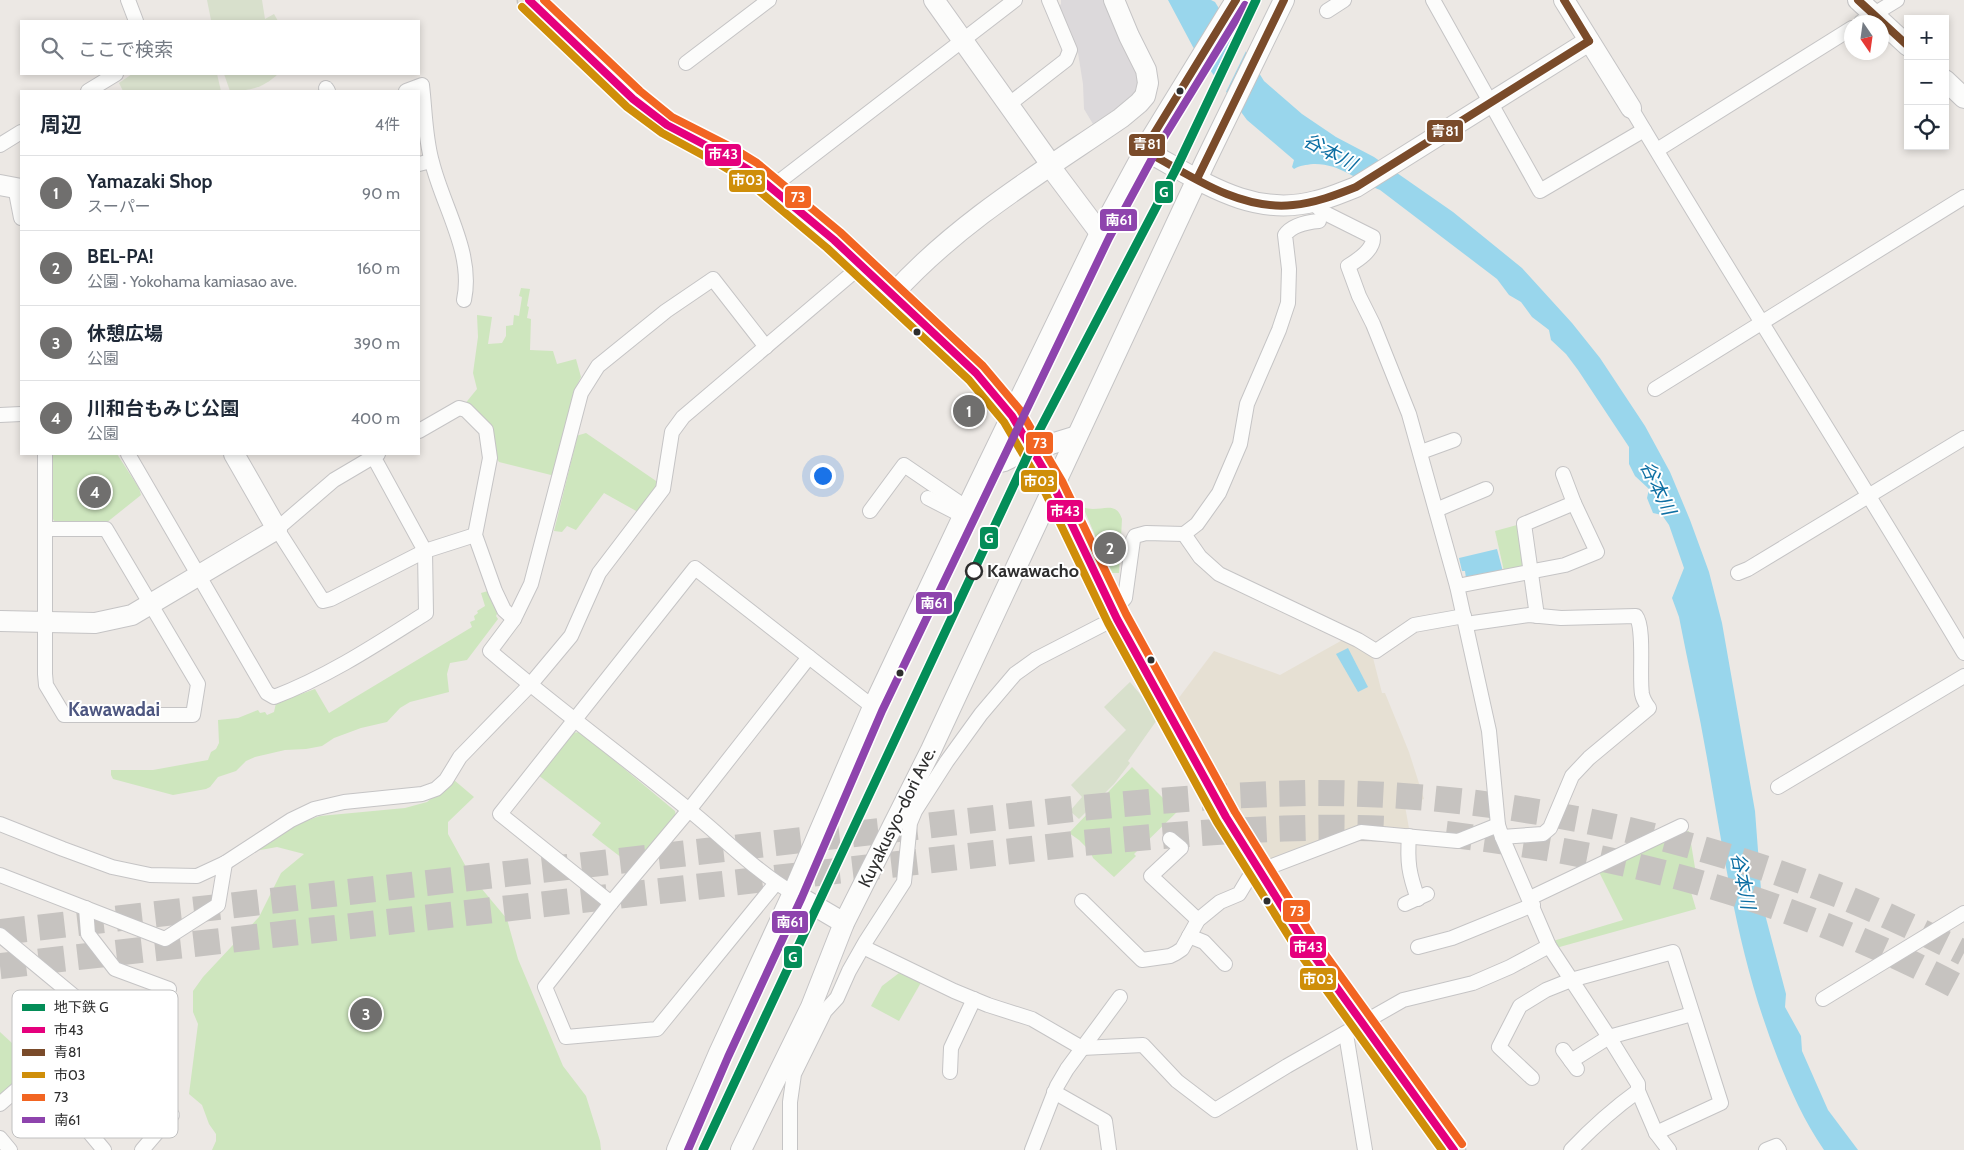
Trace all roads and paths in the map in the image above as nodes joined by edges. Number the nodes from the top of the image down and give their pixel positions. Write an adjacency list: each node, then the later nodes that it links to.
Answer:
1 (128, 0): 18 (street)
2 (529, 0): 42 (main road)
3 (769, 0): 24 (street)
4 (934, 0): 21 (street)
5 (1014, 0): 21 (street)
6 (1049, 0): 31 (street)
7 (1114, 0): 39 (street)
8 (1236, 0): 36 (street)
9 (1284, 0): 40 (street, Kuyakusyo-dori Ave.)
10 (1344, 0): 15 (street)
11 (1433, 0): 30 (street)
12 (1564, 0): 22 (street)
13 (1858, 0): 16 (street)
14 (1897, 0): 17 (street)
15 (1327, 11)
16 (1865, 15)
17 (1873, 15)
18 (136, 20)
19 (1844, 33): 37 (street)
20 (1889, 33): 23 (street)
21 (963, 38): 31 (street); 42 (street)
22 (1589, 41): 30 (street); 32 (street)
23 (1904, 43)
24 (686, 63)
25 (114, 75): 27 (street)
26 (1949, 84): 29 (street)
27 (90, 90)
28 (409, 90): 38 (street)
29 (1964, 98)
30 (1490, 104): 33 (street); 44 (street)
31 (1008, 105): 39 (street)
32 (1631, 108): 33 (street)
33 (1644, 130): 37 (street)
34 (20, 133): 35 (street)
35 (0, 145)
36 (1144, 150): 40 (street); 46 (street)
37 (1657, 150): 50 (street)
38 (425, 163): 49 (street)
39 (1052, 166): 46 (street); 48 (street)
40 (1197, 179): 44 (street); 57 (street, Kuyakusyo-dori Ave.)
41 (12, 187): 45 (street)
42 (772, 187): 47 (main road)
43 (1964, 197): 50 (street)
44 (1316, 208): 61 (street); 79 (street)
45 (20, 215)
46 (1100, 233): 55 (street)
47 (862, 265): 48 (main road); 51 (street)
48 (893, 294): 55 (main road)
49 (464, 300)
50 (1762, 323): 52 (street); 70 (street)
51 (766, 347): 88 (street); 95 (street)
52 (1655, 389)
53 (20, 414): 54 (street)
54 (0, 415)
55 (1012, 416): 60 (main road); 66 (street)
56 (420, 429): 78 (street)
57 (1077, 436): 60 (street); 68 (street, Kuyakusyo-dori Ave.)
58 (1964, 438): 70 (street)
59 (1454, 440): 61 (street)
60 (1031, 447): 66 (street); 68 (main road)
61 (1421, 452): 73 (street)
62 (45, 455): 76 (street)
63 (129, 455): 83 (street)
64 (235, 455): 77 (street)
65 (375, 455): 77 (street); 80 (street)
66 (988, 465): 75 (street)
67 (1563, 474): 72 (street)
68 (1054, 484): 86 (main road); 98 (street, Kuyakusyo-dori Ave.)
69 (1486, 489): 73 (street)
70 (1870, 496): 82 (street); 92 (street)
71 (928, 498): 75 (street)
72 (1574, 503): 81 (street); 81 (street)
73 (1436, 510): 84 (street)
74 (870, 511): 75 (street)
75 (965, 512): 96 (street)
76 (45, 529): 85 (street); 91 (street)
77 (277, 529): 80 (street); 83 (street)
78 (475, 534): 80 (street); 88 (street)
79 (1184, 534): 86 (street); 89 (street)
80 (425, 551): 83 (street)
81 (1530, 572): 84 (street); 87 (street)
82 (1738, 573)
83 (198, 576): 85 (street)
84 (1457, 586): 89 (street)
85 (151, 605): 91 (street); 91 (street)
86 (1115, 615): 98 (street); 107 (main road)
87 (1537, 616): 89 (street); 103 (street)
88 (514, 619): 95 (street)
89 (1465, 620): 103 (street)
90 (0, 621): 91 (street)
91 (46, 622)
92 (1964, 653)
93 (809, 657): 96 (street); 97 (street); 100 (street)
94 (1964, 676): 99 (street)
95 (530, 685): 97 (street); 106 (street)
96 (873, 707): 110 (street)
97 (574, 720): 100 (street); 114 (street)
98 (939, 755): 118 (street, Kuyakusyo-dori Ave.); 122 (street)
99 (1778, 786)
100 (689, 810): 109 (street); 114 (street)
101 (0, 824): 106 (street)
102 (1682, 826): 113 (street)
103 (1500, 831): 104 (street); 113 (street)
104 (1409, 836): 107 (street); 111 (street)
105 (1170, 839): 117 (street)
106 (225, 863): 115 (street)
107 (1259, 871): 117 (street); 133 (main road)
108 (0, 875): 115 (street)
109 (776, 883): 110 (street); 114 (street)
110 (794, 893): 118 (street); 150 (street)
111 (1417, 899)
112 (1082, 901): 120 (street)
113 (1531, 902): 121 (street); 123 (street)
114 (611, 903)
115 (86, 908): 127 (street)
116 (1964, 913): 130 (street)
117 (1198, 920): 120 (street)
118 (844, 923): 131 (street, Kuyakusyo-dori Ave.)
119 (0, 935): 126 (street)
120 (1189, 936): 124 (street)
121 (1550, 946): 125 (street); 133 (street)
122 (863, 947): 129 (street); 131 (street)
123 (1418, 947)
124 (1226, 964)
125 (1571, 980): 132 (street); 134 (street); 138 (street)
126 (66, 990)
127 (168, 990)
128 (1120, 997): 135 (street)
129 (974, 999): 135 (street); 137 (street)
130 (1823, 999)
131 (818, 1009): 151 (street, Kuyakusyo-dori Ave.); 152 (street)
132 (1692, 1014): 134 (street); 143 (street)
133 (1354, 1028): 135 (street); 155 (street); 156 (main road)
134 (1609, 1037): 136 (street); 139 (street)
135 (1082, 1048): 140 (street)
136 (1570, 1060)
137 (950, 1072)
138 (1532, 1078)
139 (1638, 1091): 143 (street); 157 (street)
140 (1054, 1092): 153 (street); 154 (street)
141 (12, 1094): 142 (street)
142 (0, 1104)
143 (1656, 1133): 158 (street)
144 (0, 1138): 147 (street)
145 (94, 1138): 148 (street)
146 (152, 1138): 149 (street)
147 (10, 1150)
148 (104, 1150)
149 (142, 1150)
150 (677, 1150)
151 (741, 1150)
152 (790, 1150)
153 (1032, 1150)
154 (1108, 1150)
155 (1365, 1150)
156 (1454, 1150)
157 (1571, 1150)
158 (1669, 1150)
159 (1766, 1150): 160 (street)
160 (1779, 1150)

